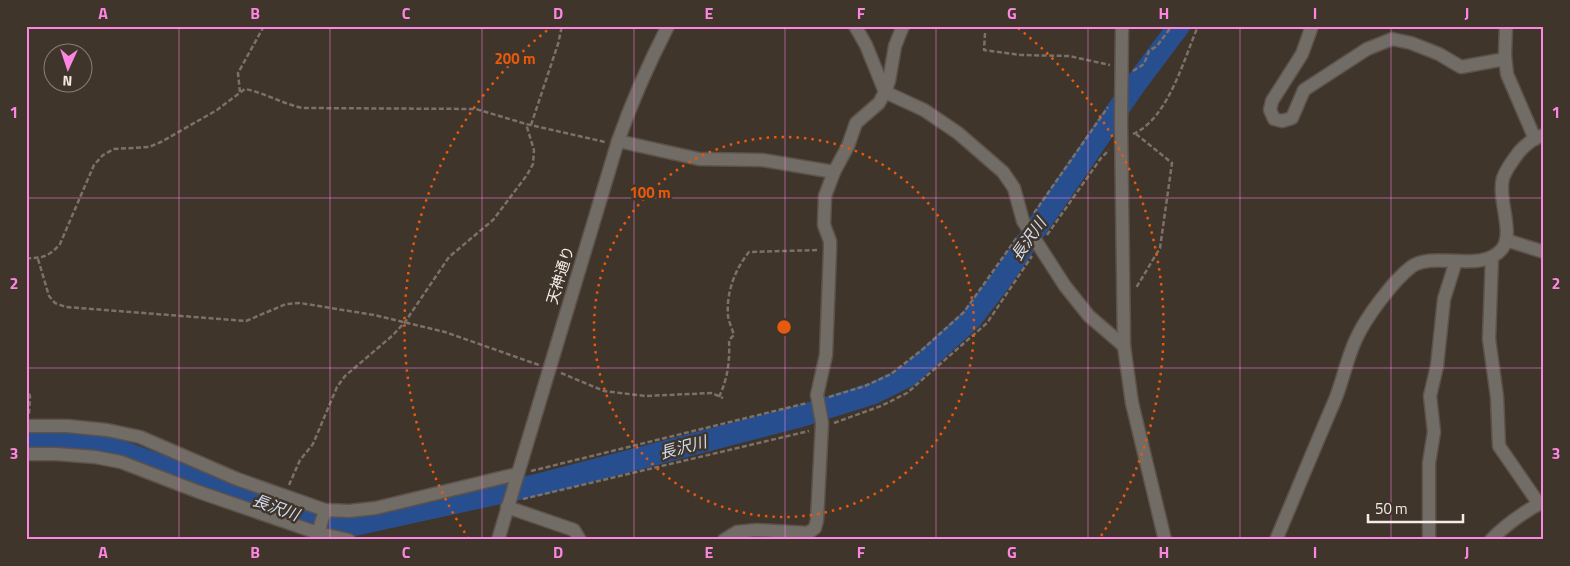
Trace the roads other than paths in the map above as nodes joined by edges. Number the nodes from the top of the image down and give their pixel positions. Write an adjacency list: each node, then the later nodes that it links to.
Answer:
1 (668, 26): 10 (street, 天神通り)
2 (855, 26): 8 (street)
3 (903, 26): 8 (street)
4 (1122, 26): 16 (street)
5 (1312, 26): 7 (street)
6 (1506, 26): 7 (street)
7 (1505, 59): 9 (street)
8 (885, 92): 11 (street); 16 (street)
9 (1539, 138): 12 (street)
10 (617, 143): 11 (street); 19 (street, 天神通り)
11 (834, 172): 24 (street)
12 (1506, 240): 13 (street); 14 (street)
13 (1544, 252)
14 (1492, 257): 15 (street); 20 (street)
15 (1456, 261): 30 (street); 31 (street)
16 (1124, 346): 29 (street)
17 (27, 426): 22 (street)
18 (26, 454): 23 (street)
19 (517, 474): 21 (street, 天神通り); 22 (street)
20 (1541, 502): 32 (street)
21 (509, 503): 26 (street, 天神通り); 27 (street)
22 (325, 510): 23 (street)
23 (317, 535): 25 (street)
24 (766, 535): 28 (street)
25 (349, 540)
26 (498, 540)
27 (580, 540)
28 (724, 540)
29 (1165, 540)
30 (1276, 540)
31 (1429, 540)
32 (1491, 540)

